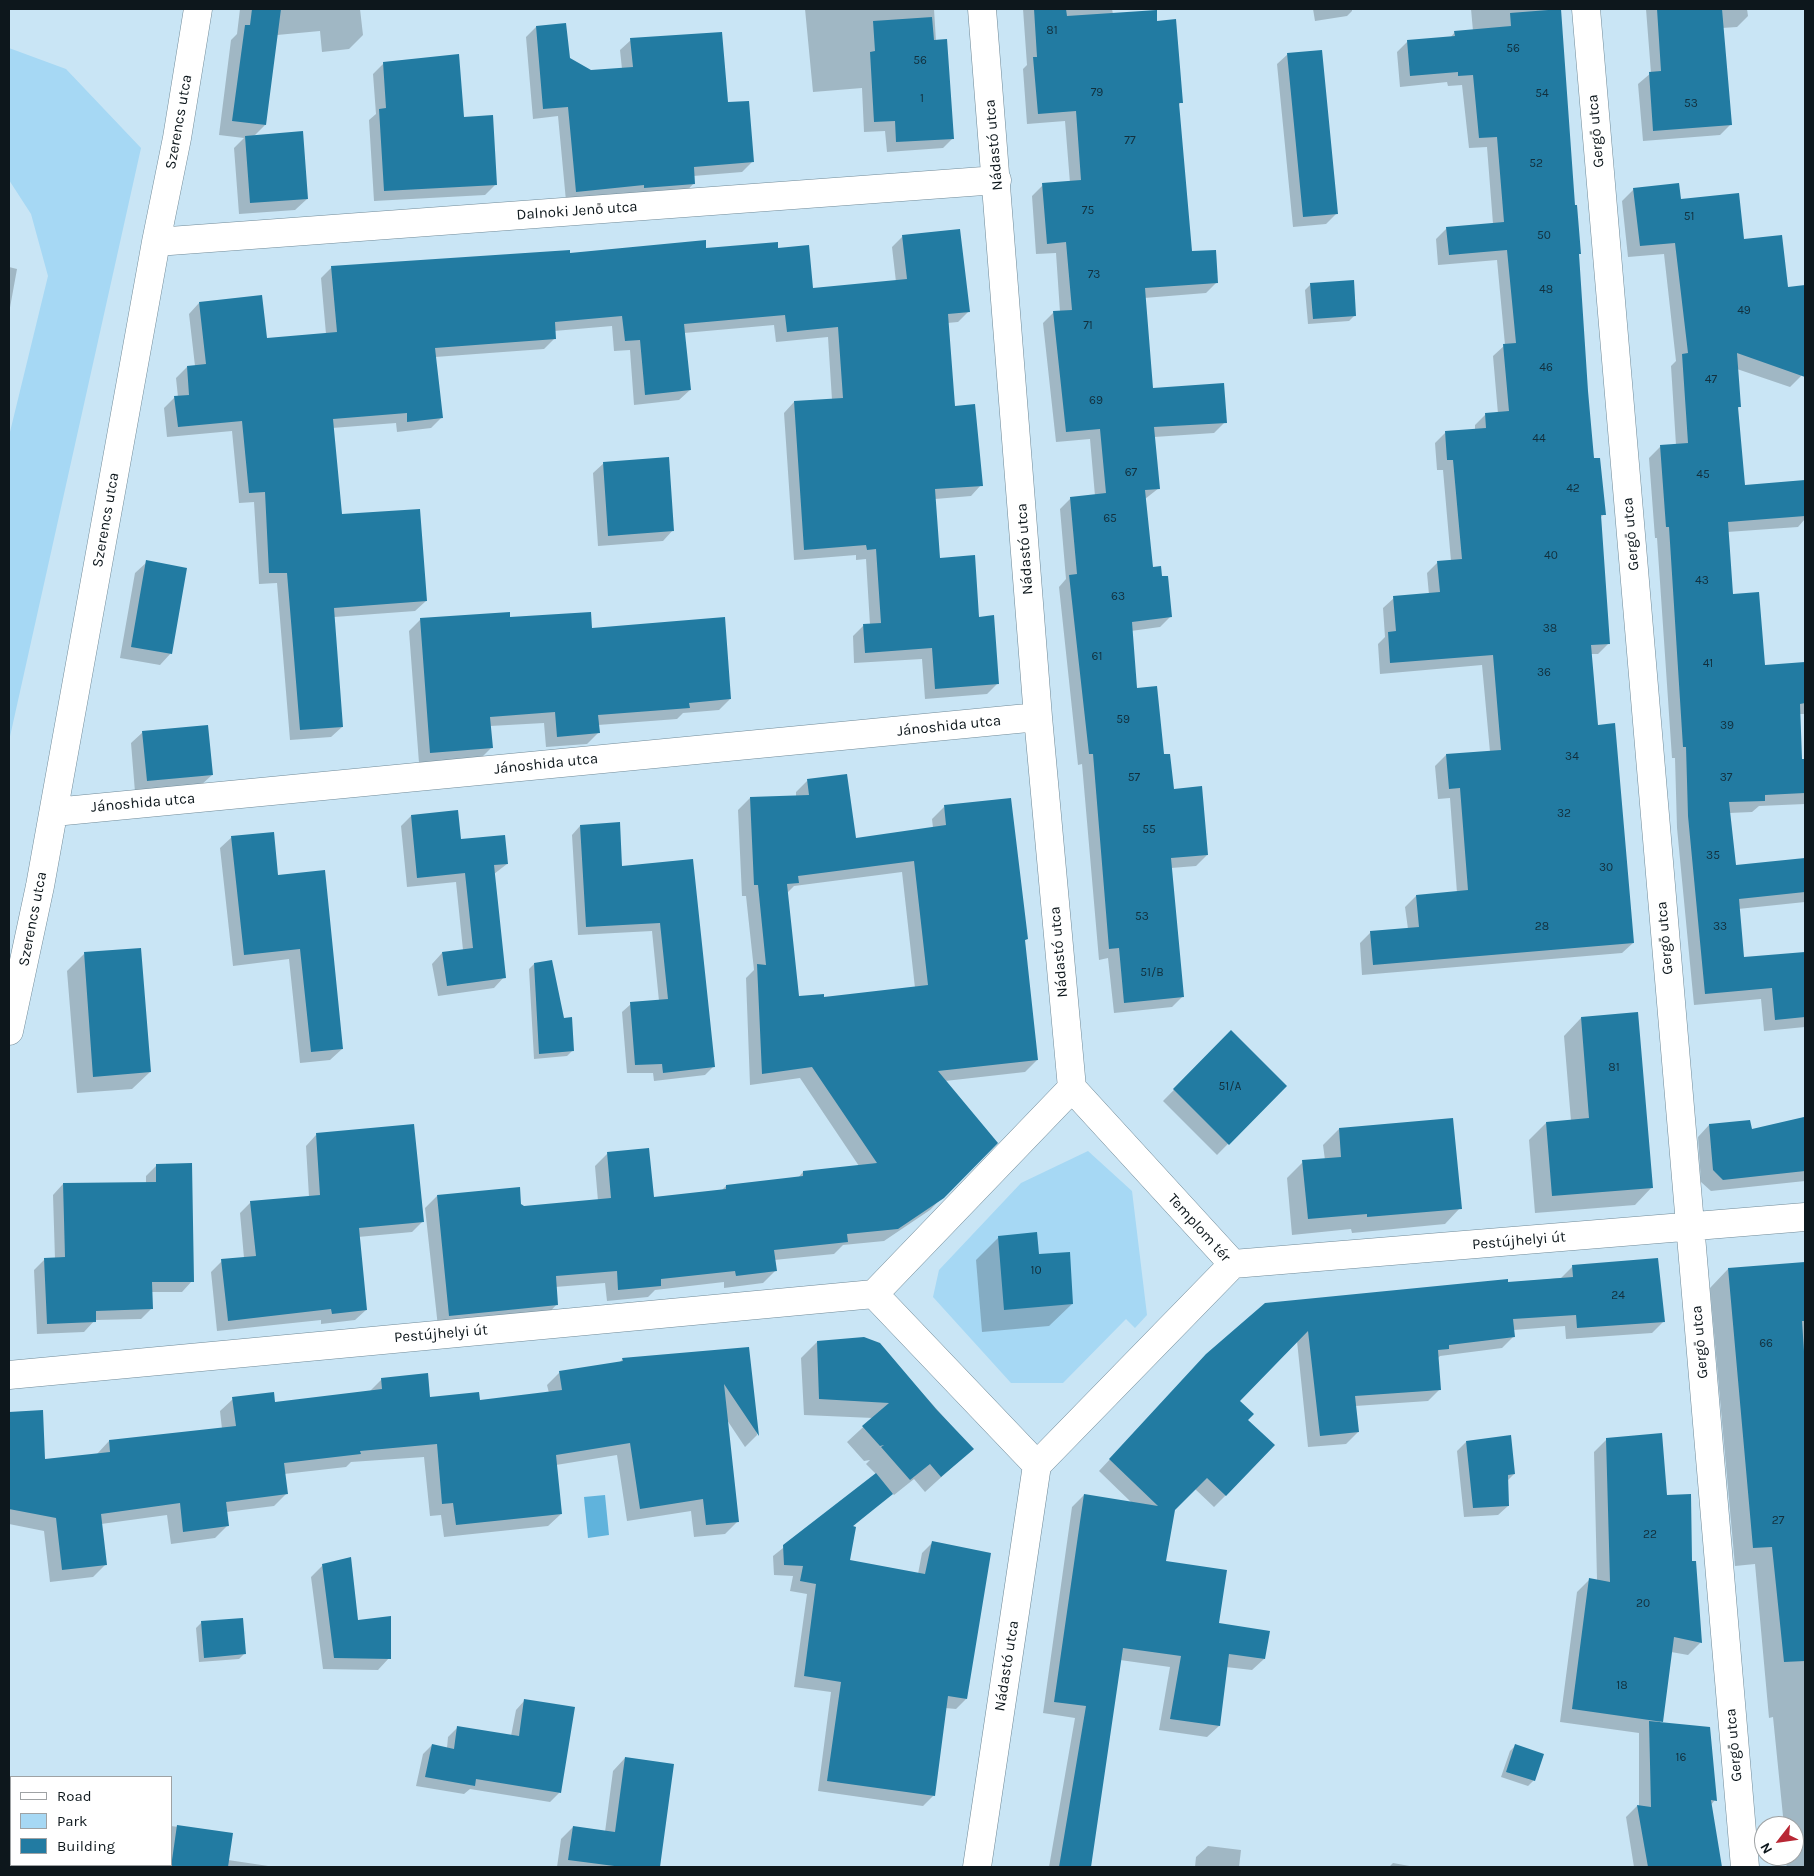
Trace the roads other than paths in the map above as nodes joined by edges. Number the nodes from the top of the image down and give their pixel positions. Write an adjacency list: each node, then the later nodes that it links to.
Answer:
1 (198, 9): 5 (street, Szerencs utca)
2 (982, 9): 4 (street, Nádastó utca)
3 (1586, 9): 12 (street, Gergő utca)
4 (997, 180): 5 (street, Dalnoki Jenő utca); 6 (street, Nádastó utca)
5 (156, 242): 7 (street, Szerencs utca)
6 (1038, 717): 7 (street, Jánoshida utca); 10 (street, Nádastó utca)
7 (54, 812): 8 (street, Szerencs utca)
8 (20, 937): 9 (street, Szerencs utca)
9 (9, 1031)
10 (1072, 1088): 13 (street, Templom tér); 14 (street)
11 (1805, 1217): 12 (street, Pestújhelyi út)
12 (1690, 1227): 13 (street, Pestújhelyi út); 18 (street, Gergő utca)
13 (1233, 1264): 16 (street, Templom tér)
14 (874, 1294): 15 (street, Pestújhelyi út); 16 (street)
15 (9, 1375)
16 (1037, 1465): 17 (street, Nádastó utca)
17 (977, 1867)
18 (1745, 1867)

